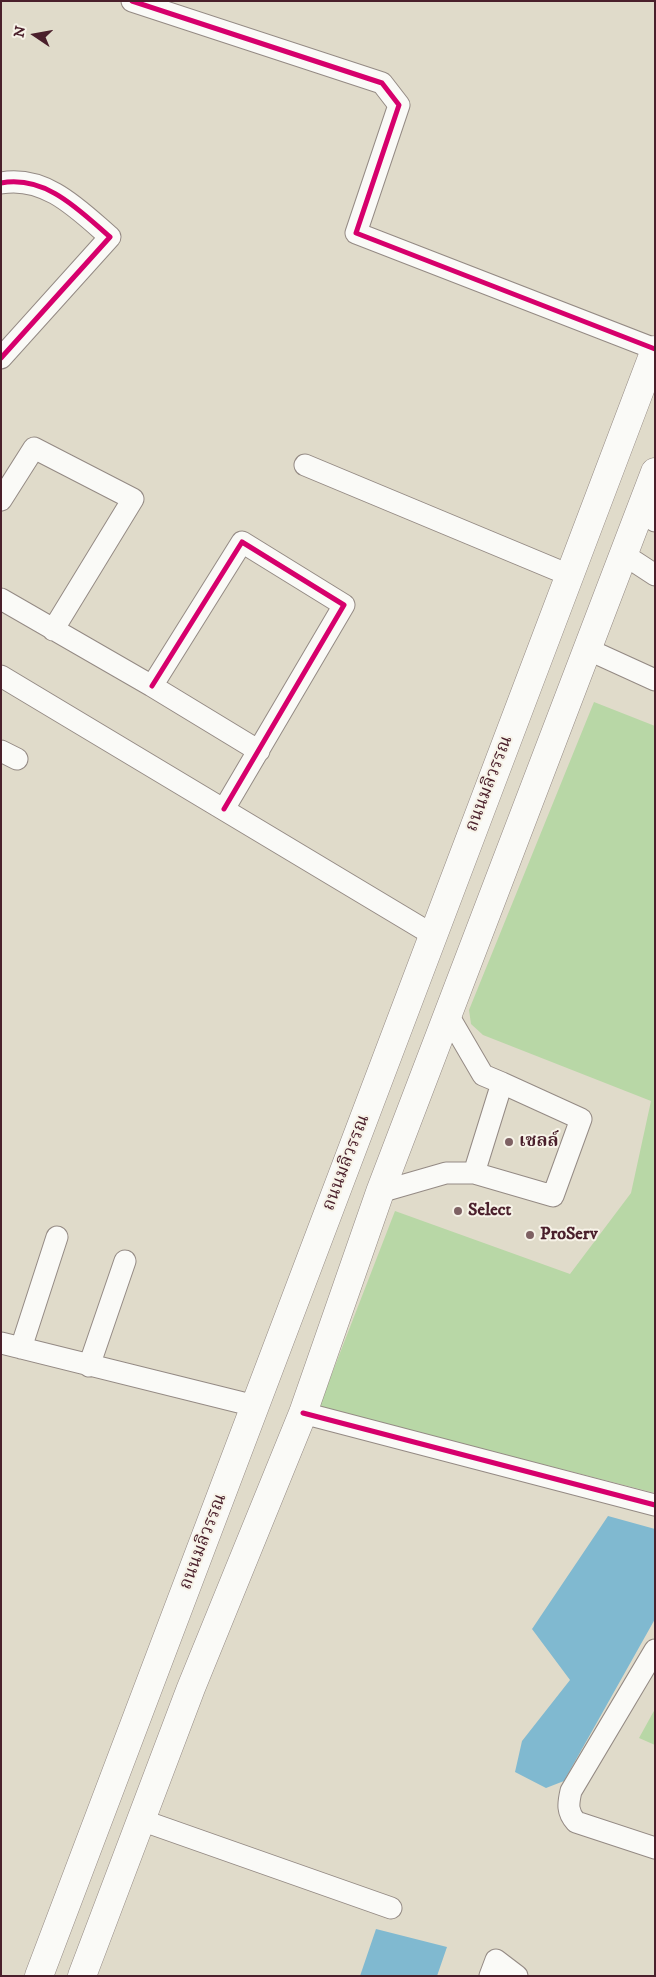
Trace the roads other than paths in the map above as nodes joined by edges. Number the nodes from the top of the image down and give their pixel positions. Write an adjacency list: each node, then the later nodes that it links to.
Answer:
1 (132, 1): 3 (street)
2 (1, 183): 4 (street)
3 (655, 349): 10 (main road, ถนนมลิวรรณ)
4 (1, 358)
5 (305, 465): 10 (street)
6 (653, 479): 8 (main road)
7 (1, 500): 13 (street)
8 (647, 515): 9 (main road)
9 (623, 554): 11 (street); 14 (main road)
10 (569, 575): 20 (main road, ถนนมลิวรรณ)
11 (655, 575)
12 (1, 599): 13 (street)
13 (53, 630): 17 (street)
14 (587, 648): 16 (street); 21 (main road)
15 (1, 676): 19 (street)
16 (655, 680)
17 (152, 686): 18 (street); 18 (street)
18 (259, 751): 19 (street)
19 (224, 809): 20 (street)
20 (433, 935): 29 (main road, ถนนมลิวรรณ)
21 (448, 1015): 22 (street); 24 (main road)
22 (493, 1079): 23 (street); 23 (street)
23 (474, 1173): 24 (street)
24 (380, 1192): 30 (main road)
25 (57, 1237): 27 (street)
26 (125, 1261): 28 (street)
27 (11, 1345): 28 (street)
28 (89, 1366): 29 (street)
29 (255, 1406): 36 (main road, ถนนมลิวรรณ)
30 (303, 1413): 31 (street); 33 (main road)
31 (655, 1505)
32 (655, 1650): 34 (street)
33 (141, 1820): 35 (street); 37 (main road)
34 (655, 1848)
35 (391, 1908)
36 (43, 1966): 37 (main road)
37 (83, 1973)
38 (490, 1976): 39 (street)
39 (517, 1976)

